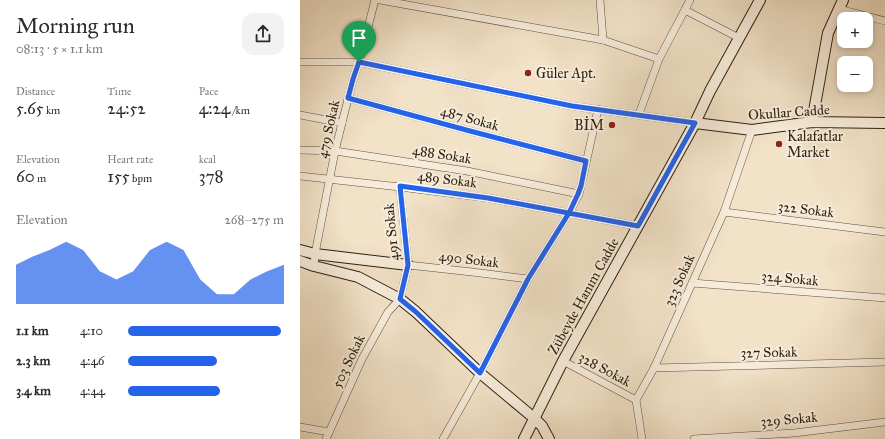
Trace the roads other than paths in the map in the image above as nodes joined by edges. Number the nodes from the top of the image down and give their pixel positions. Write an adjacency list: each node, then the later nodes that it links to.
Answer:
1 (375, 0): 13 (street, 479 Sokak)
2 (380, 0): 10 (street)
3 (600, 0): 10 (street)
4 (690, 0): 7 (street)
5 (760, 0): 9 (street, Zübeyde Hanım Cadde)
6 (841, 5): 8 (street); 18 (street)
7 (685, 10): 9 (street); 11 (street)
8 (885, 21)
9 (739, 38): 21 (street, Zübeyde Hanım Cadde)
10 (604, 40): 11 (street)
11 (659, 59): 16 (street)
12 (300, 62): 13 (street)
13 (359, 62): 14 (street, 479 Sokak); 15 (street)
14 (348, 98): 20 (street, 479 Sokak); 26 (street, 487 Sokak)
15 (598, 109): 16 (street); 26 (street)
16 (639, 114): 21 (street)
17 (300, 115): 20 (street)
18 (813, 120): 19 (street); 22 (street, Okullar Cadde); 23 (street, Okullar Cadde)
19 (885, 120)
20 (342, 123): 25 (street, 479 Sokak)
21 (695, 123): 23 (street, Okullar Cadde); 33 (street, Zübeyde Hanım Cadde)
22 (885, 123)
23 (752, 130): 31 (street, 323 Sokak)
24 (300, 150): 25 (street, 488 Sokak)
25 (335, 151): 28 (street, 479 Sokak); 30 (street, 488 Sokak)
26 (586, 161): 30 (street)
27 (300, 176): 28 (street, 489 Sokak)
28 (329, 179): 29 (street, 489 Sokak); 36 (street, 479 Sokak)
29 (400, 186): 32 (street, 489 Sokak); 38 (street, 491 Sokak)
30 (578, 194): 32 (street)
31 (724, 212): 34 (street, 322 Sokak); 41 (street, 323 Sokak)
32 (569, 213): 33 (street, 489 Sokak); 40 (street)
33 (638, 226): 44 (street, Zübeyde Hanım Cadde)
34 (885, 232)
35 (300, 250): 36 (street)
36 (315, 254): 38 (street); 39 (street, 479 Sokak)
37 (300, 261): 39 (street)
38 (408, 265): 40 (street, 490 Sokak); 43 (street, 491 Sokak)
39 (314, 266): 43 (street)
40 (528, 279): 47 (street)
41 (692, 283): 42 (street, 324 Sokak); 46 (street, 323 Sokak)
42 (885, 298)
43 (400, 299): 47 (street); 52 (street, 503 Sokak)
44 (563, 361): 48 (street, 328 Sokak); 49 (street, Zübeyde Hanım Cadde)
45 (885, 362): 46 (street, 327 Sokak)
46 (654, 368): 48 (street, 323 Sokak)
47 (480, 373): 49 (street); 53 (street)
48 (636, 400): 56 (street)
49 (534, 418): 54 (street, Zübeyde Hanım Cadde); 55 (street)
50 (885, 422): 57 (street, 329 Sokak)
51 (300, 428): 52 (street)
52 (327, 436)
53 (443, 439)
54 (524, 439)
55 (549, 439)
56 (642, 439)
57 (694, 439)

